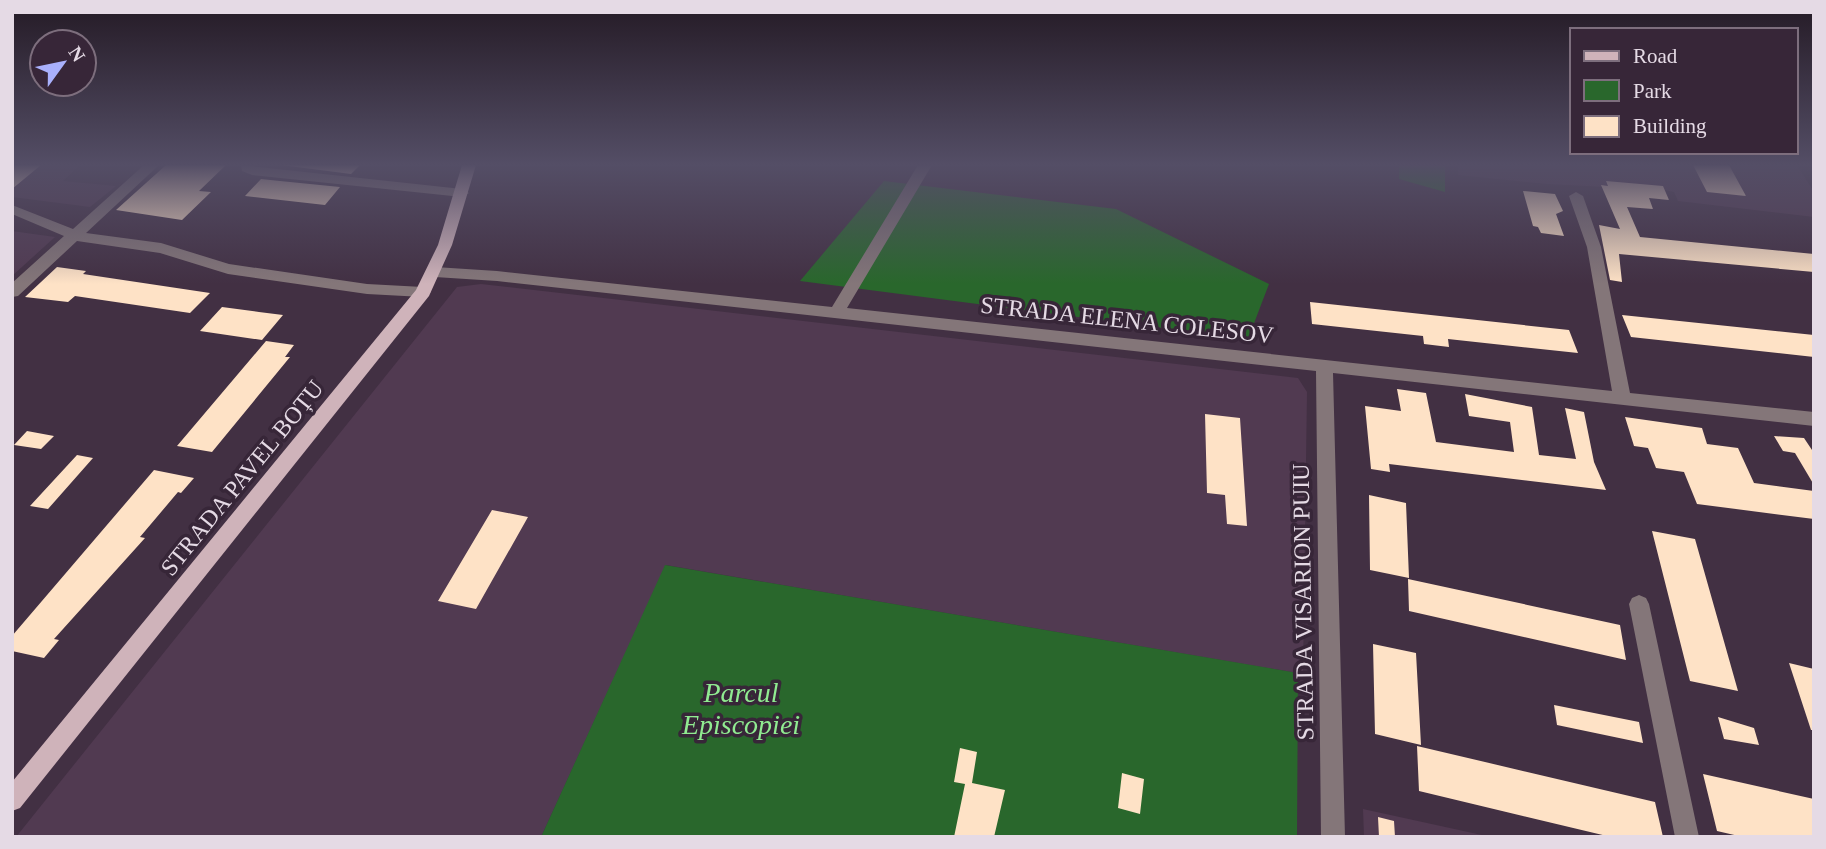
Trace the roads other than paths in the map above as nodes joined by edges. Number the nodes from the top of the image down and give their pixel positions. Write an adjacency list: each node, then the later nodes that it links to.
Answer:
1 (110, 205): 6 (street)
2 (458, 205): 7 (main road, STRADA PAVEL BOȚU)
3 (901, 205): 10 (street)
4 (1579, 205): 12 (street)
5 (12, 209): 6 (street)
6 (77, 236): 8 (street); 9 (street)
7 (435, 272): 9 (main road, STRADA PAVEL BOȚU); 10 (street, STRADA ELENA COLESOV)
8 (12, 292)
9 (423, 292): 15 (main road, STRADA PAVEL BOȚU)
10 (837, 312): 11 (street, STRADA ELENA COLESOV)
11 (1324, 366): 12 (street, STRADA ELENA COLESOV); 16 (street, STRADA VISARION PUIU)
12 (1622, 398): 13 (street, STRADA ELENA COLESOV)
13 (1814, 419)
14 (1639, 604): 17 (street)
15 (12, 800)
16 (1333, 837)
17 (1686, 837)

